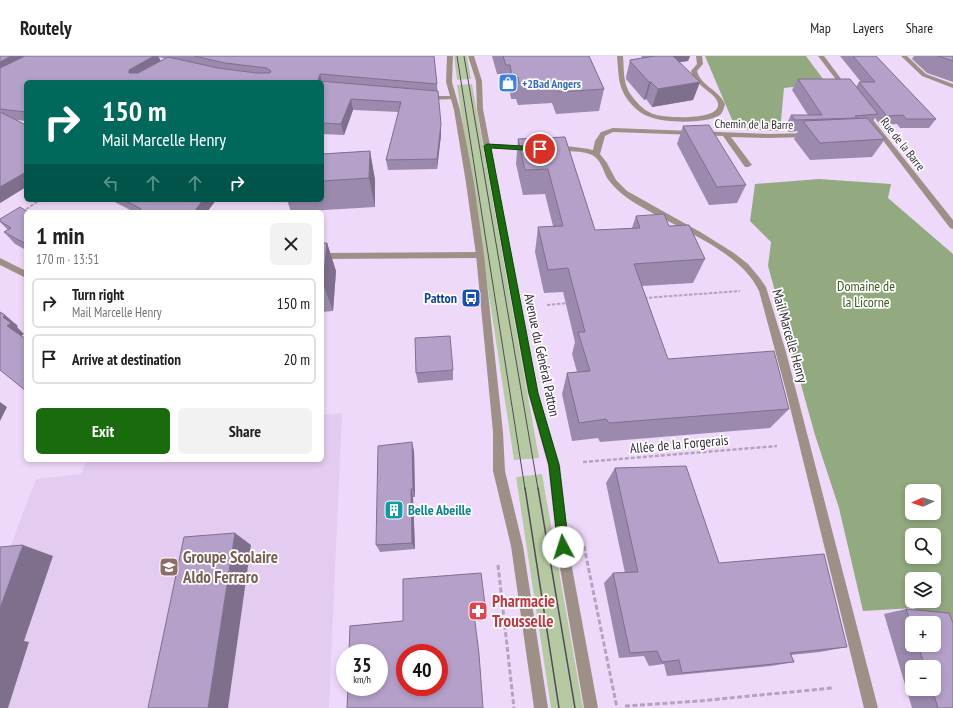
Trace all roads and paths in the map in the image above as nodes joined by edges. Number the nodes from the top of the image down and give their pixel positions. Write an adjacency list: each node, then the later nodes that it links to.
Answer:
1 (450, 56): 9 (street)
2 (471, 56): 14 (street, Avenue du Général Patton)
3 (620, 56): 4 (street)
4 (699, 56)
5 (821, 56): 10 (street, Rue de la Barre)
6 (904, 56): 7 (street)
7 (953, 86)
8 (418, 97): 9 (street)
9 (453, 98): 20 (street)
10 (880, 132): 11 (street); 19 (street, Rue de la Barre)
11 (869, 133)
12 (726, 135): 13 (street, Chemin de la Barre); 15 (street, Chemin de la Barre); 16 (street)
13 (816, 135)
14 (487, 146): 15 (street); 33 (street, Avenue du Général Patton)
15 (596, 154): 34 (street, Mail Marcelle Henry)
16 (748, 165)
17 (37, 202): 18 (path)
18 (25, 210)
19 (953, 226)
20 (480, 255): 21 (street); 32 (street)
21 (324, 256)
22 (0, 261): 23 (street)
23 (24, 274)
24 (740, 291): 25 (path)
25 (640, 298)
26 (570, 303): 27 (path)
27 (547, 305)
28 (777, 446): 29 (path, Allée de la Forgerais)
29 (583, 462)
30 (832, 688): 31 (path)
31 (625, 706)
32 (541, 708)
33 (591, 708)
34 (871, 708)

